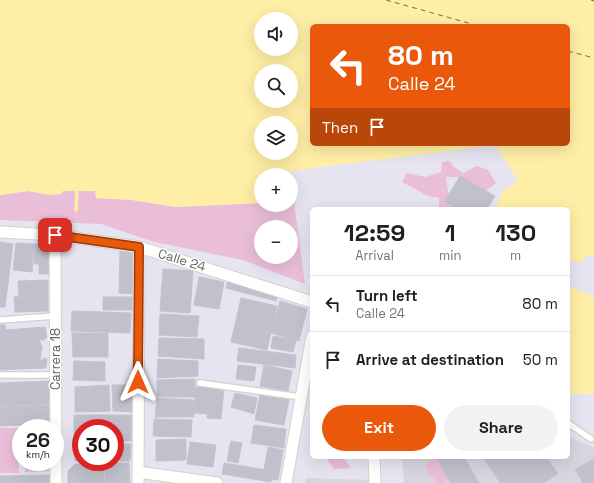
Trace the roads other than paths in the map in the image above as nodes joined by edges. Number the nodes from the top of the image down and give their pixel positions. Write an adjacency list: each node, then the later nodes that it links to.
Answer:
1 (0, 232): 2 (street, Calle 24)
2 (55, 235): 3 (street, Calle 24); 5 (street, Carrera 18)
3 (139, 247): 4 (street, Calle 24); 15 (street)
4 (310, 301)
5 (55, 316): 6 (lane); 9 (street, Carrera 18)
6 (0, 320)
7 (310, 347): 11 (street)
8 (0, 375): 9 (lane)
9 (55, 375): 16 (street, Carrera 18)
10 (200, 382): 11 (lane)
11 (301, 397): 18 (street)
12 (570, 424): 13 (lane)
13 (591, 438)
14 (374, 459): 19 (street)
15 (138, 477): 17 (street)
16 (56, 483)
17 (217, 483)
18 (286, 483)
19 (375, 483)

